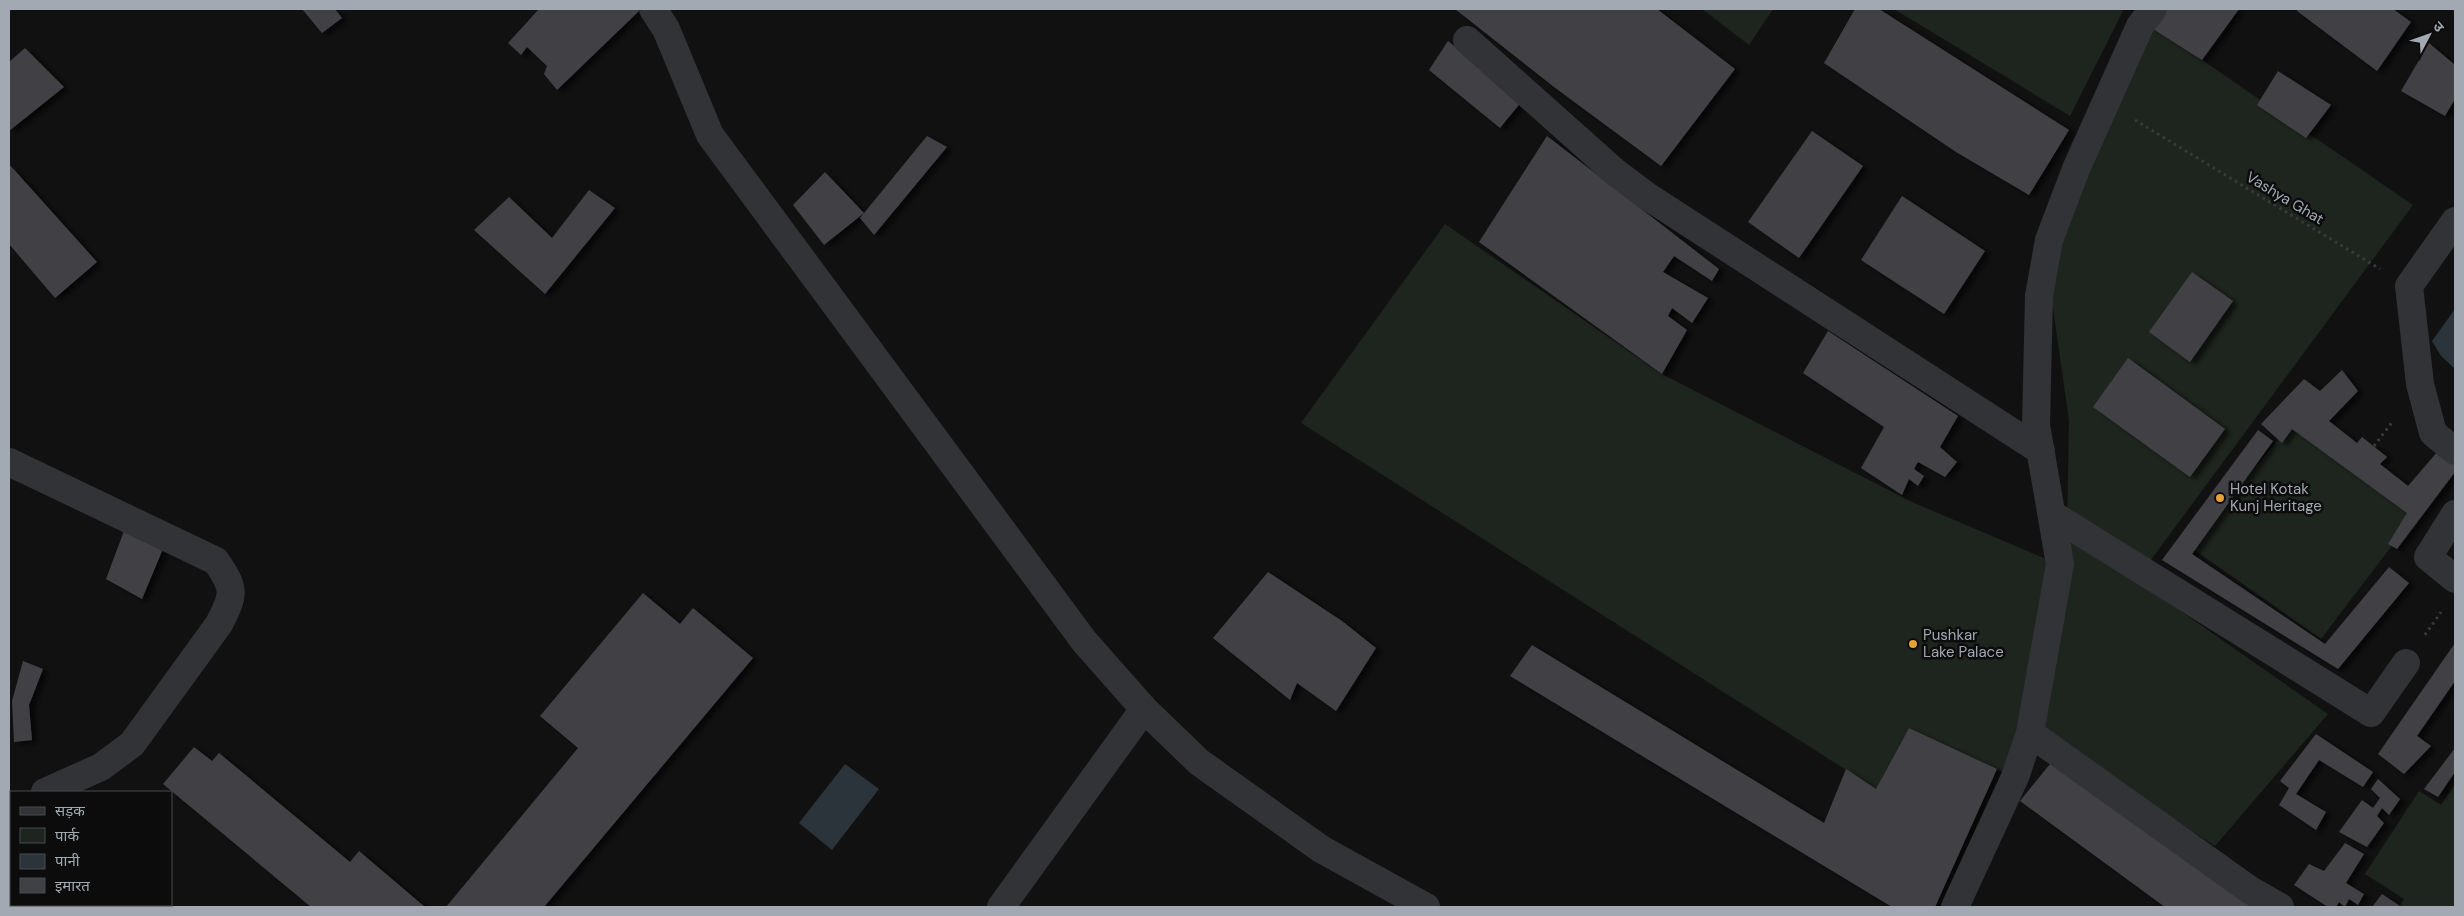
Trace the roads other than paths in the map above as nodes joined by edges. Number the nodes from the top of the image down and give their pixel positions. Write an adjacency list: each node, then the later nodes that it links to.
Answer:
1 (653, 9): 12 (street)
2 (2153, 9): 5 (street)
3 (1467, 40): 5 (street)
4 (2455, 221): 6 (street)
5 (2041, 450): 9 (street)
6 (2455, 451)
7 (9, 462): 14 (street)
8 (2455, 514): 10 (street)
9 (2053, 515): 11 (street); 13 (street)
10 (2455, 579)
11 (2406, 663)
12 (1144, 709): 15 (street); 16 (street)
13 (2030, 733): 17 (street); 18 (street)
14 (48, 791)
15 (1001, 907)
16 (1426, 907)
17 (1955, 907)
18 (2280, 907)

